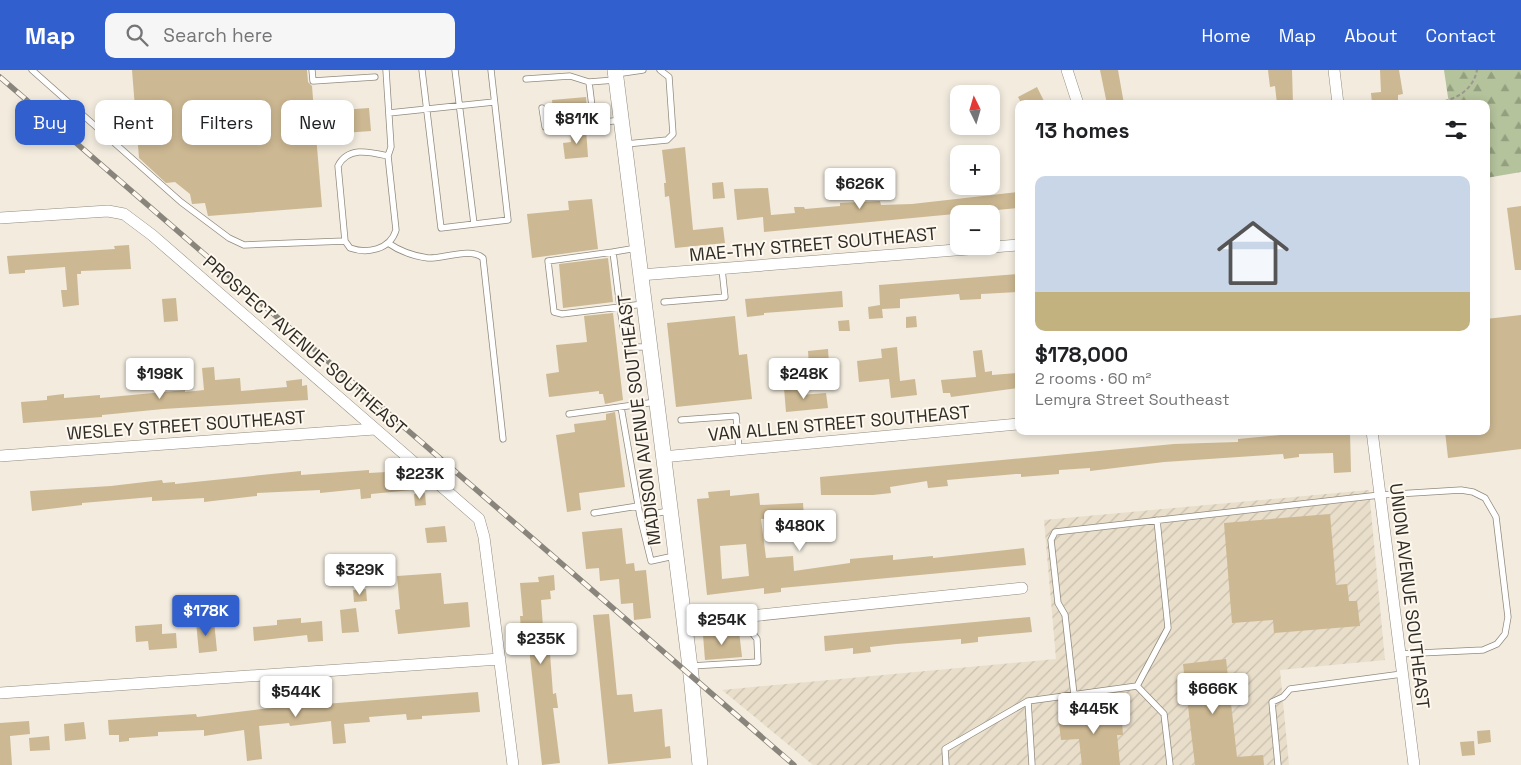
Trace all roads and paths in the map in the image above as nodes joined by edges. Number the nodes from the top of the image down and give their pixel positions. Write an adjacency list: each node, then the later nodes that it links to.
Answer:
1 (32, 70): 30 (lane)
2 (312, 70): 13 (lane)
3 (386, 70): 23 (lane)
4 (422, 70): 22 (lane)
5 (455, 70): 20 (lane)
6 (490, 70): 19 (lane)
7 (643, 70): 12 (lane)
8 (660, 70): 26 (lane)
9 (1067, 70): 16 (street)
10 (1334, 70): 17 (street)
11 (1477, 70): 18 (path)
12 (616, 75): 15 (lane); 24 (street, MADISON AVENUE SOUTHEAST)
13 (375, 77)
14 (526, 79): 15 (lane)
15 (589, 82): 25 (lane)
16 (1077, 100)
17 (1338, 100)
18 (1448, 100)
19 (494, 102): 20 (lane); 29 (lane)
20 (459, 106): 22 (lane); 29 (lane)
21 (542, 108): 25 (lane)
22 (428, 109): 23 (lane); 29 (lane)
23 (389, 113): 27 (lane)
24 (621, 120): 25 (lane); 26 (street, MADISON AVENUE SOUTHEAST)
25 (594, 123)
26 (624, 144): 33 (street, MADISON AVENUE SOUTHEAST)
27 (388, 156): 30 (lane); 31 (lane)
28 (0, 218): 46 (street, PROSPECT AVENUE SOUTHEAST)
29 (474, 224)
30 (345, 241): 31 (lane)
31 (388, 243): 48 (lane)
32 (1015, 245): 35 (street, MAE-THY STREET SOUTHEAST)
33 (637, 248): 34 (lane); 36 (street, MADISON AVENUE SOUTHEAST)
34 (613, 252): 39 (lane); 39 (lane)
35 (722, 269): 36 (street, MAE-THY STREET SOUTHEAST); 37 (lane)
36 (640, 275): 38 (street, MADISON AVENUE SOUTHEAST)
37 (664, 302)
38 (644, 304): 39 (lane); 40 (street, MADISON AVENUE SOUTHEAST)
39 (620, 308): 40 (lane)
40 (649, 346): 41 (street, MADISON AVENUE SOUTHEAST)
41 (656, 402): 42 (lane); 51 (street, MADISON AVENUE SOUTHEAST)
42 (621, 407): 43 (lane); 53 (lane)
43 (570, 414)
44 (681, 420): 49 (lane)
45 (1015, 424): 49 (street, VAN ALLEN STREET SOUTHEAST)
46 (375, 430): 50 (street, WESLEY STREET SOUTHEAST); 63 (street, PROSPECT AVENUE SOUTHEAST)
47 (1372, 435): 52 (street, UNION AVENUE SOUTHEAST)
48 (503, 439)
49 (739, 449): 51 (street, VAN ALLEN STREET SOUTHEAST)
50 (0, 456)
51 (662, 456): 54 (street, MADISON AVENUE SOUTHEAST)
52 (1380, 495): 57 (lane); 62 (street, UNION AVENUE SOUTHEAST); 62 (lane)
53 (638, 506): 55 (lane); 56 (lane)
54 (669, 511): 56 (lane); 58 (street, MADISON AVENUE SOUTHEAST)
55 (594, 513)
56 (640, 516): 58 (lane)
57 (1157, 520): 66 (lane); 68 (lane)
58 (674, 556): 61 (street, MADISON AVENUE SOUTHEAST)
59 (1022, 588): 60 (street)
60 (746, 616): 61 (street); 64 (lane)
61 (683, 623): 64 (street, MADISON AVENUE SOUTHEAST)
62 (1399, 654): 65 (street, UNION AVENUE SOUTHEAST)
63 (500, 659): 67 (street); 70 (street, PROSPECT AVENUE SOUTHEAST)
64 (690, 666): 71 (street, MADISON AVENUE SOUTHEAST)
65 (1402, 674): 75 (lane); 76 (street, UNION AVENUE SOUTHEAST)
66 (1136, 686): 68 (lane); 74 (lane)
67 (0, 693)
68 (1074, 694): 69 (lane)
69 (1028, 701): 72 (lane); 73 (lane)
70 (513, 765)
71 (700, 765)
72 (946, 765)
73 (1032, 765)
74 (1170, 765)
75 (1278, 765)
76 (1414, 765)

